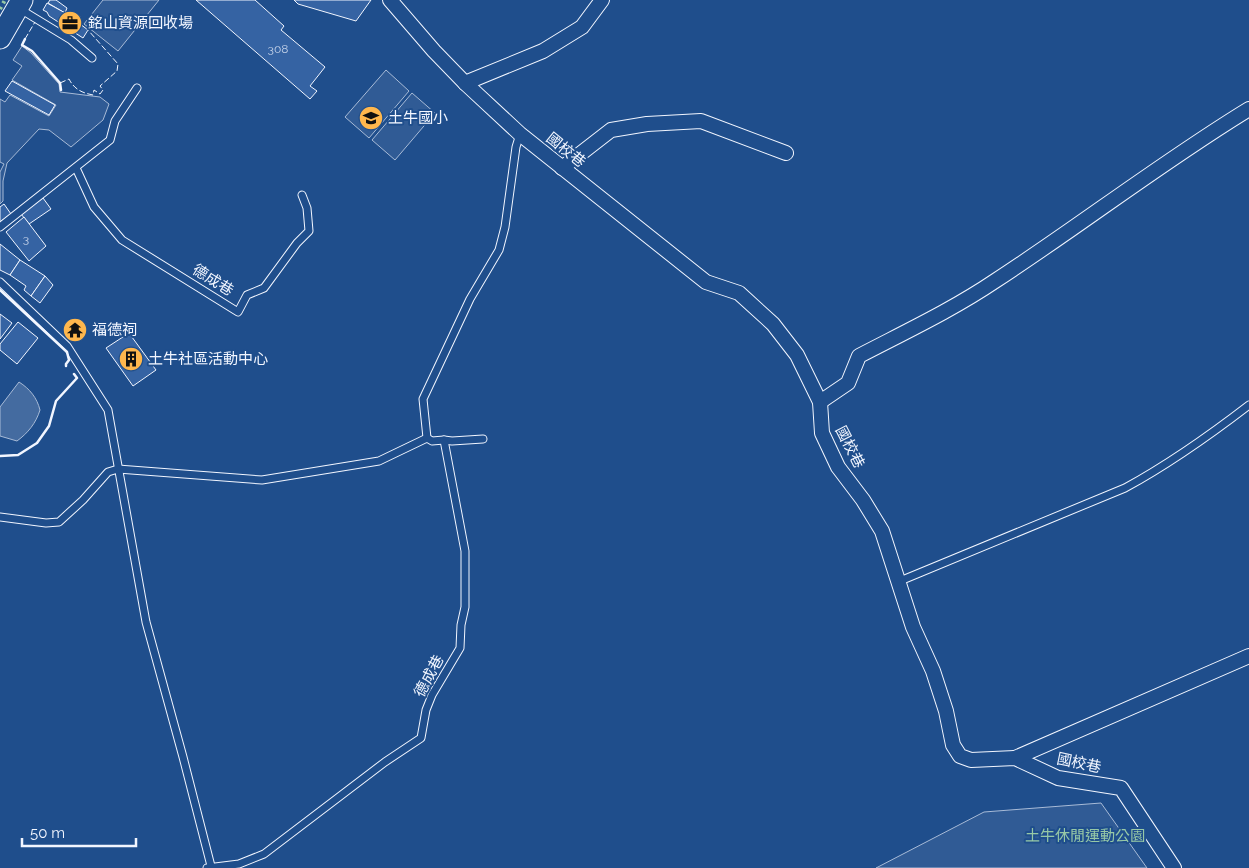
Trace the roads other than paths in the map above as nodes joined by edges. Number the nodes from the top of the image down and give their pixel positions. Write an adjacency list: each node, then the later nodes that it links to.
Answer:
1 (390, 0): 6 (street, 國校巷)
2 (602, 0): 6 (street)
3 (20, 4): 4 (main road); 5 (lane)
4 (0, 38)
5 (92, 58)
6 (465, 83): 9 (street, 國校巷)
7 (137, 88): 11 (lane)
8 (1249, 109): 16 (street)
9 (520, 134): 12 (street, 國校巷); 18 (lane)
10 (786, 153): 12 (street)
11 (76, 168): 13 (lane, 德成巷); 14 (lane)
12 (562, 168): 16 (street, 國校巷)
13 (302, 195)
14 (0, 227)
15 (0, 282): 21 (lane, 德成巷)
16 (820, 402): 23 (street, 國校巷)
17 (1249, 405): 23 (lane)
18 (427, 438): 20 (lane); 21 (lane)
19 (483, 439): 20 (lane)
20 (444, 440): 26 (lane, 德成巷)
21 (118, 469): 22 (lane); 26 (lane, 德成巷)
22 (0, 517)
23 (900, 581): 25 (street, 國校巷)
24 (1249, 656): 25 (street)
25 (1015, 758): 27 (street, 國校巷)
26 (209, 867)
27 (1174, 868)

